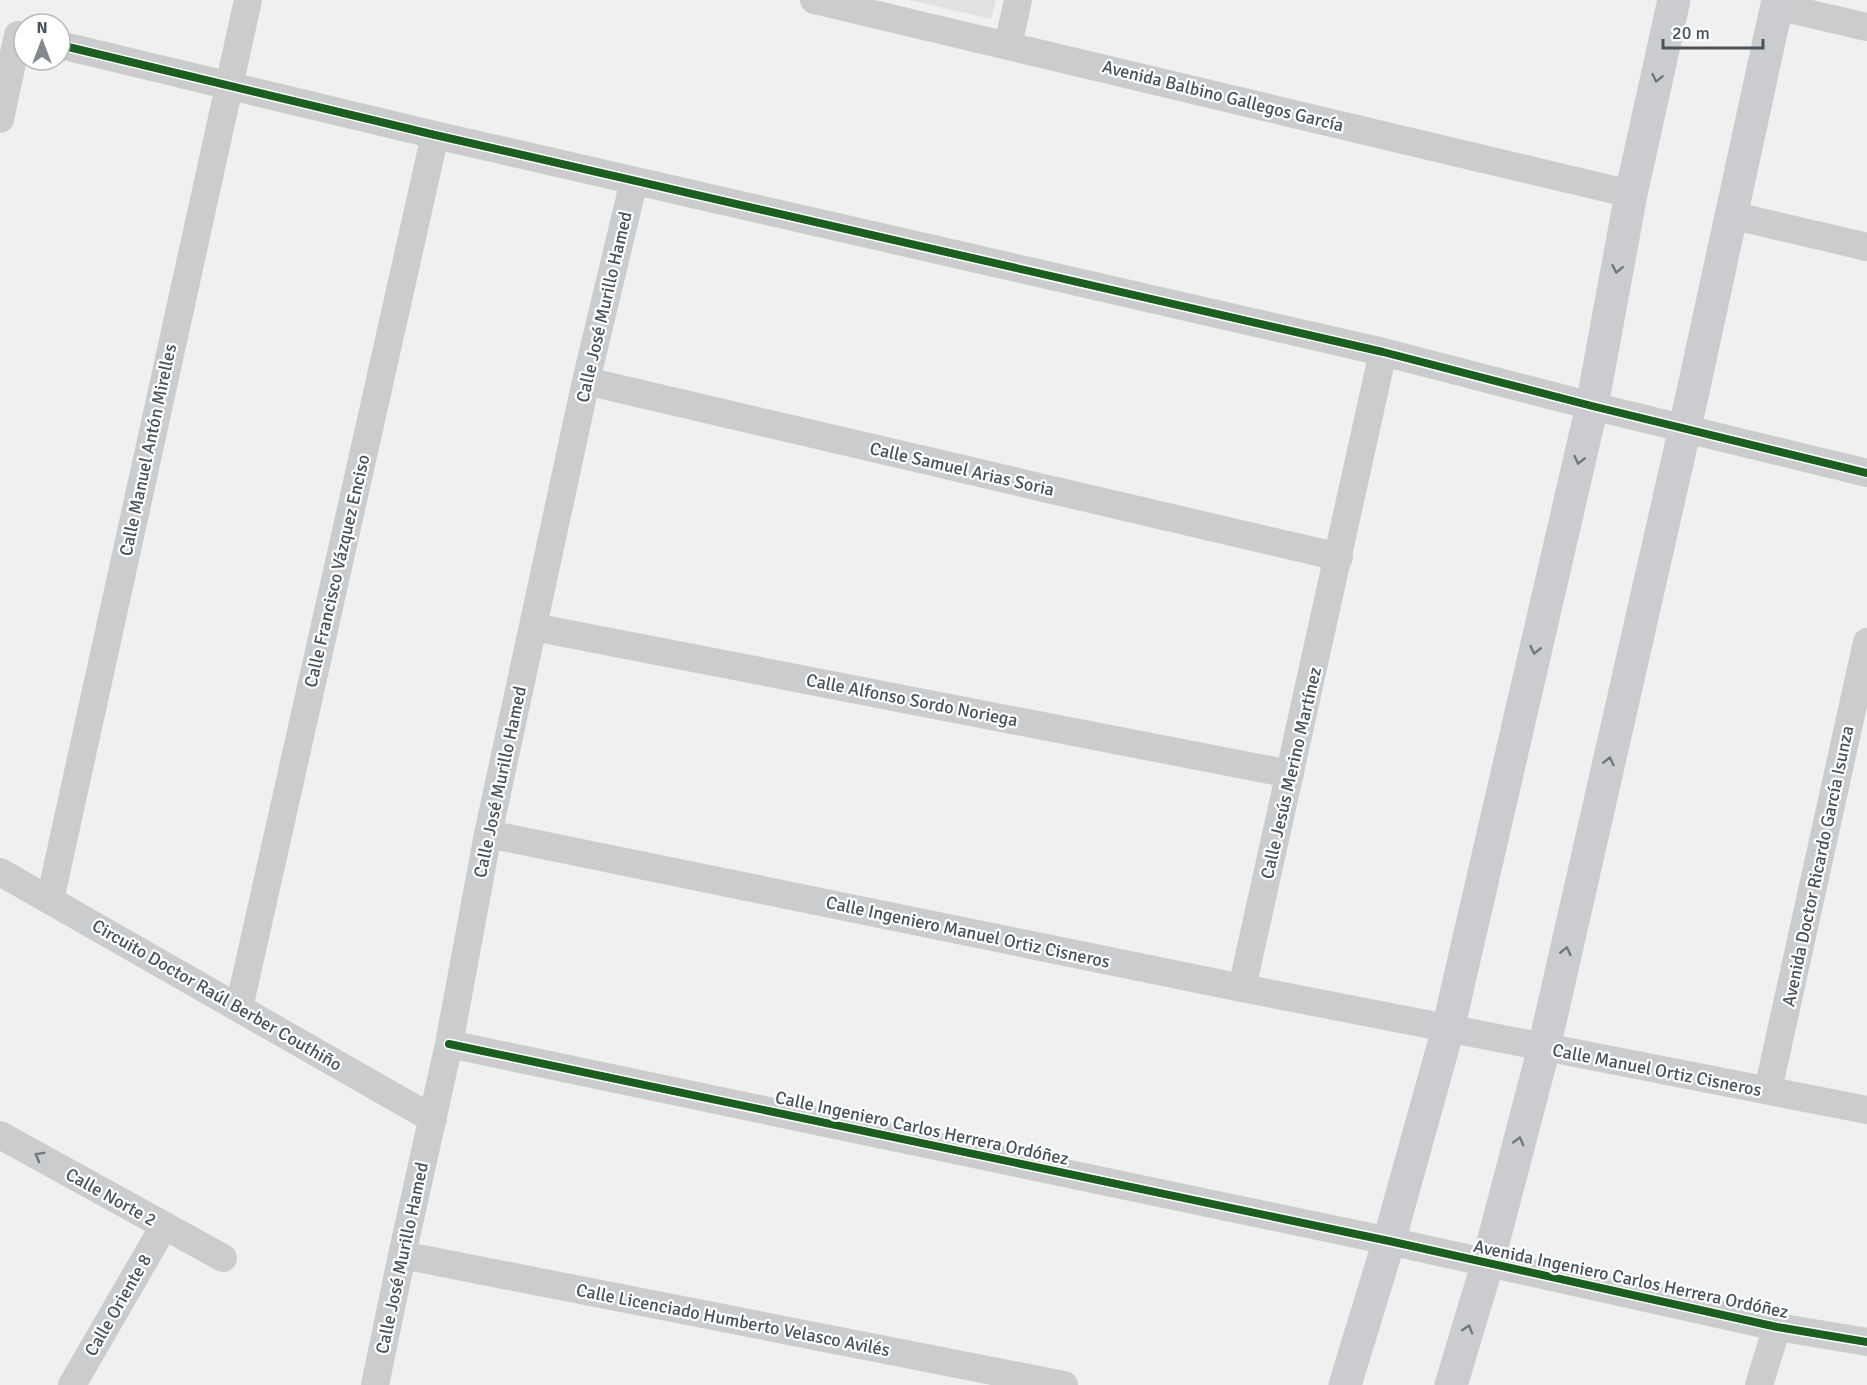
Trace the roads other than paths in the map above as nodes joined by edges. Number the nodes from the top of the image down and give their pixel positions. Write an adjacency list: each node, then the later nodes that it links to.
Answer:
1 (248, 0): 10 (street, Calle Manuel Antón Mirelles)
2 (814, 0): 7 (street, Avenida Balbino Gallegos García)
3 (1018, 0): 7 (street)
4 (1674, 0): 14 (street, one-way to 14)
5 (1777, 3): 6 (street); 15 (street)
6 (1867, 27)
7 (1008, 45): 14 (street, Avenida Balbino Gallegos García)
8 (12, 46): 11 (street)
9 (72, 48): 10 (street)
10 (228, 86): 12 (street); 28 (street, Calle Manuel Antón Mirelles)
11 (0, 119)
12 (435, 135): 13 (street); 30 (street, Calle Francisco Vázquez Enciso)
13 (634, 181): 17 (street); 18 (street, Calle José Murillo Hamed)
14 (1631, 194): 19 (street, one-way to 19)
15 (1731, 215): 16 (street); 20 (street)
16 (1867, 247)
17 (1383, 352): 19 (street); 22 (street, Calle Jesús Merino Martínez)
18 (586, 381): 22 (street, Calle Samuel Arias Soria); 23 (street, Calle José Murillo Hamed)
19 (1592, 406): 20 (street); 31 (street, one-way to 31)
20 (1685, 428): 21 (street); 33 (street, one-way to 20)
21 (1867, 473)
22 (1339, 557): 25 (street, Calle Jesús Merino Martínez)
23 (533, 627): 25 (street, Calle Alfonso Sordo Noriega); 26 (street, Calle José Murillo Hamed)
24 (1867, 642): 34 (street, Avenida Doctor Ricardo García Isunza)
25 (1290, 774): 29 (street, Calle Jesús Merino Martínez)
26 (488, 834): 29 (street, Calle Ingeniero Manuel Ortiz Cisneros); 32 (street, Calle José Murillo Hamed)
27 (0, 872): 28 (street, Circuito Doctor Raúl Berber Couthiño)
28 (50, 900): 30 (street, Circuito Doctor Raúl Berber Couthiño)
29 (1242, 988): 31 (street, Calle Ingeniero Manuel Ortiz Cisneros)
30 (239, 1008): 36 (street, Circuito Doctor Raúl Berber Couthiño)
31 (1448, 1029): 33 (street, Calle Manuel Ortiz Cisneros); 39 (street)
32 (449, 1044): 36 (street, Calle José Murillo Hamed); 39 (street, Calle Ingeniero Carlos Herrera Ordóñez)
33 (1544, 1048): 34 (street, Calle Manuel Ortiz Cisneros); 42 (street, one-way to 33)
34 (1768, 1090): 35 (street, Calle Manuel Ortiz Cisneros)
35 (1867, 1110)
36 (433, 1119): 40 (street, Calle José Murillo Hamed)
37 (0, 1135): 38 (street, Calle Norte 2, one-way to 37)
38 (164, 1226): 41 (street, Calle Norte 2); 45 (street, Calle Oriente 8)
39 (1389, 1241): 42 (street, Avenida Ingeniero Carlos Herrera Ordóñez); 48 (street)
40 (402, 1255): 46 (street, Calle José Murillo Hamed); 47 (street, Calle Licenciado Humberto Velasco Avilés)
41 (223, 1258)
42 (1488, 1262): 43 (street, Avenida Ingeniero Carlos Herrera Ordóñez); 49 (street, one-way to 42)
43 (1777, 1327): 44 (street, Avenida Ingeniero Carlos Herrera Ordóñez); 50 (street)
44 (1867, 1342)
45 (72, 1385)
46 (375, 1385)
47 (1064, 1385)
48 (1345, 1385)
49 (1451, 1385)
50 (1759, 1385)

